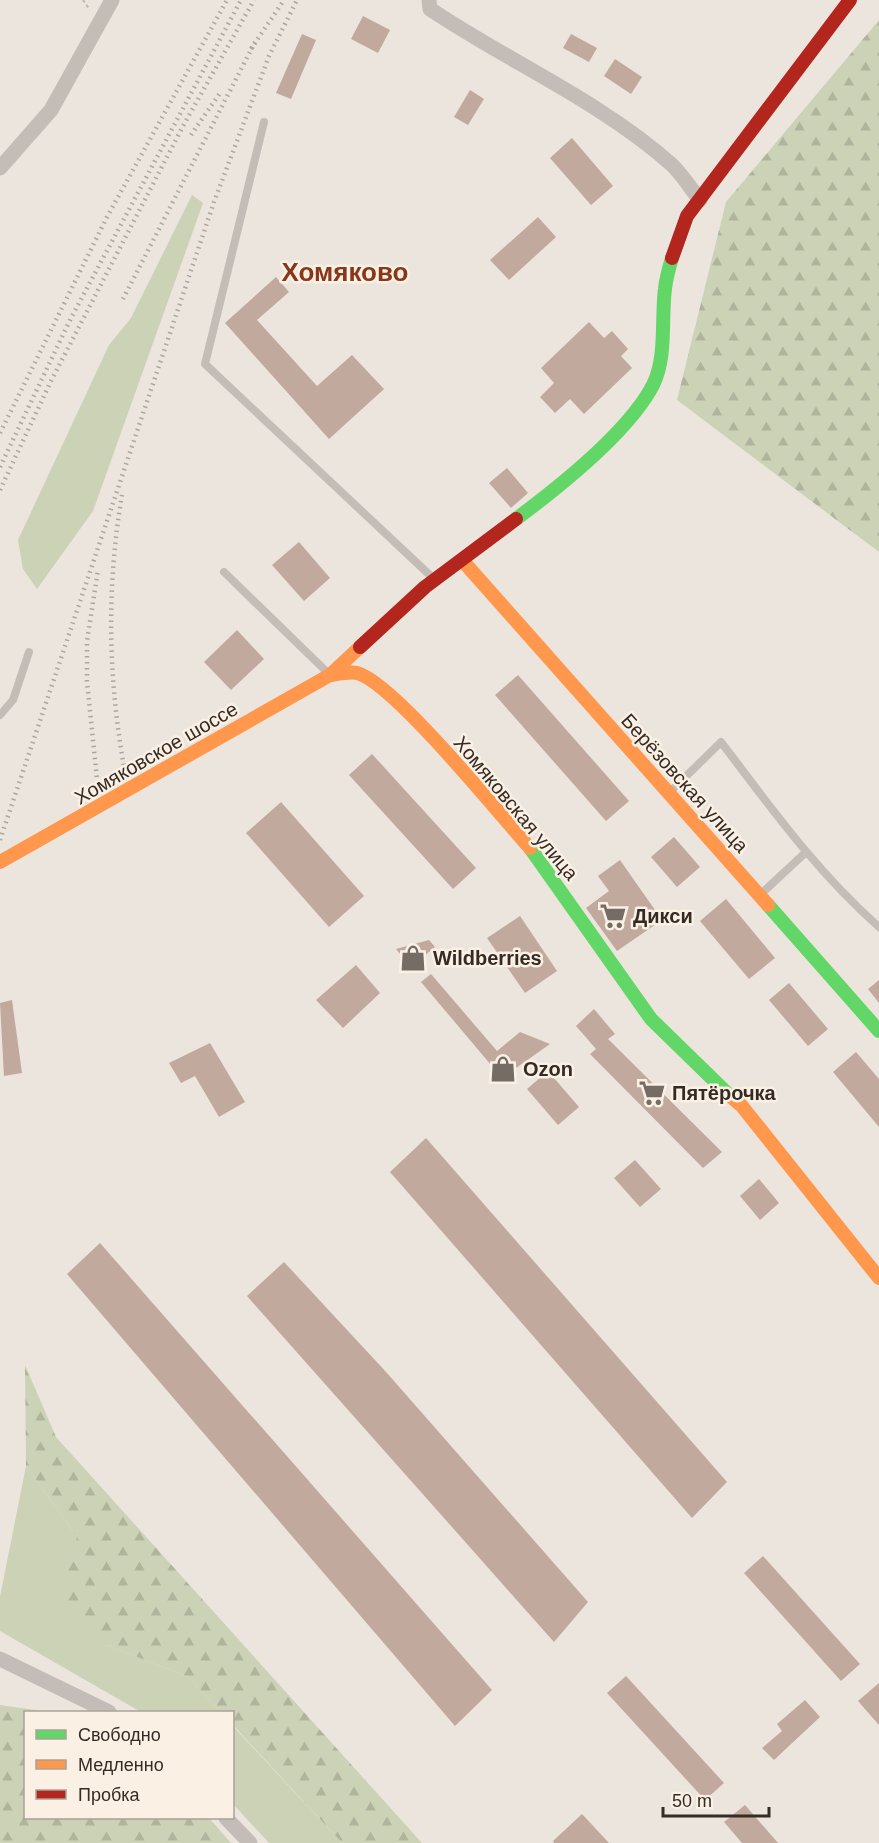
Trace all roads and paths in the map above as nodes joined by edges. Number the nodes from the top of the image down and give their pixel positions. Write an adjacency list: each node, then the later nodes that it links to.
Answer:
1 (112, 0): 5 (street)
2 (429, 0): 6 (street)
3 (850, 0): 6 (street)
4 (264, 122): 9 (lane)
5 (0, 168)
6 (700, 200): 7 (street)
7 (462, 560): 9 (street); 13 (street, Берёзовская улица)
8 (224, 572): 11 (lane)
9 (435, 580): 11 (street)
10 (29, 652): 12 (lane)
11 (330, 675): 15 (street, Хомяковское шоссе); 19 (street, Хомяковская улица)
12 (0, 715)
13 (669, 794): 14 (lane); 16 (street, Берёзовская улица)
14 (805, 853): 16 (lane); 17 (lane)
15 (0, 862)
16 (759, 895): 18 (street, Берёзовская улица)
17 (879, 927)
18 (879, 1031)
19 (879, 1278)
20 (0, 1659): 21 (street)
21 (105, 1711)
22 (227, 1819): 23 (street)
23 (250, 1843)

